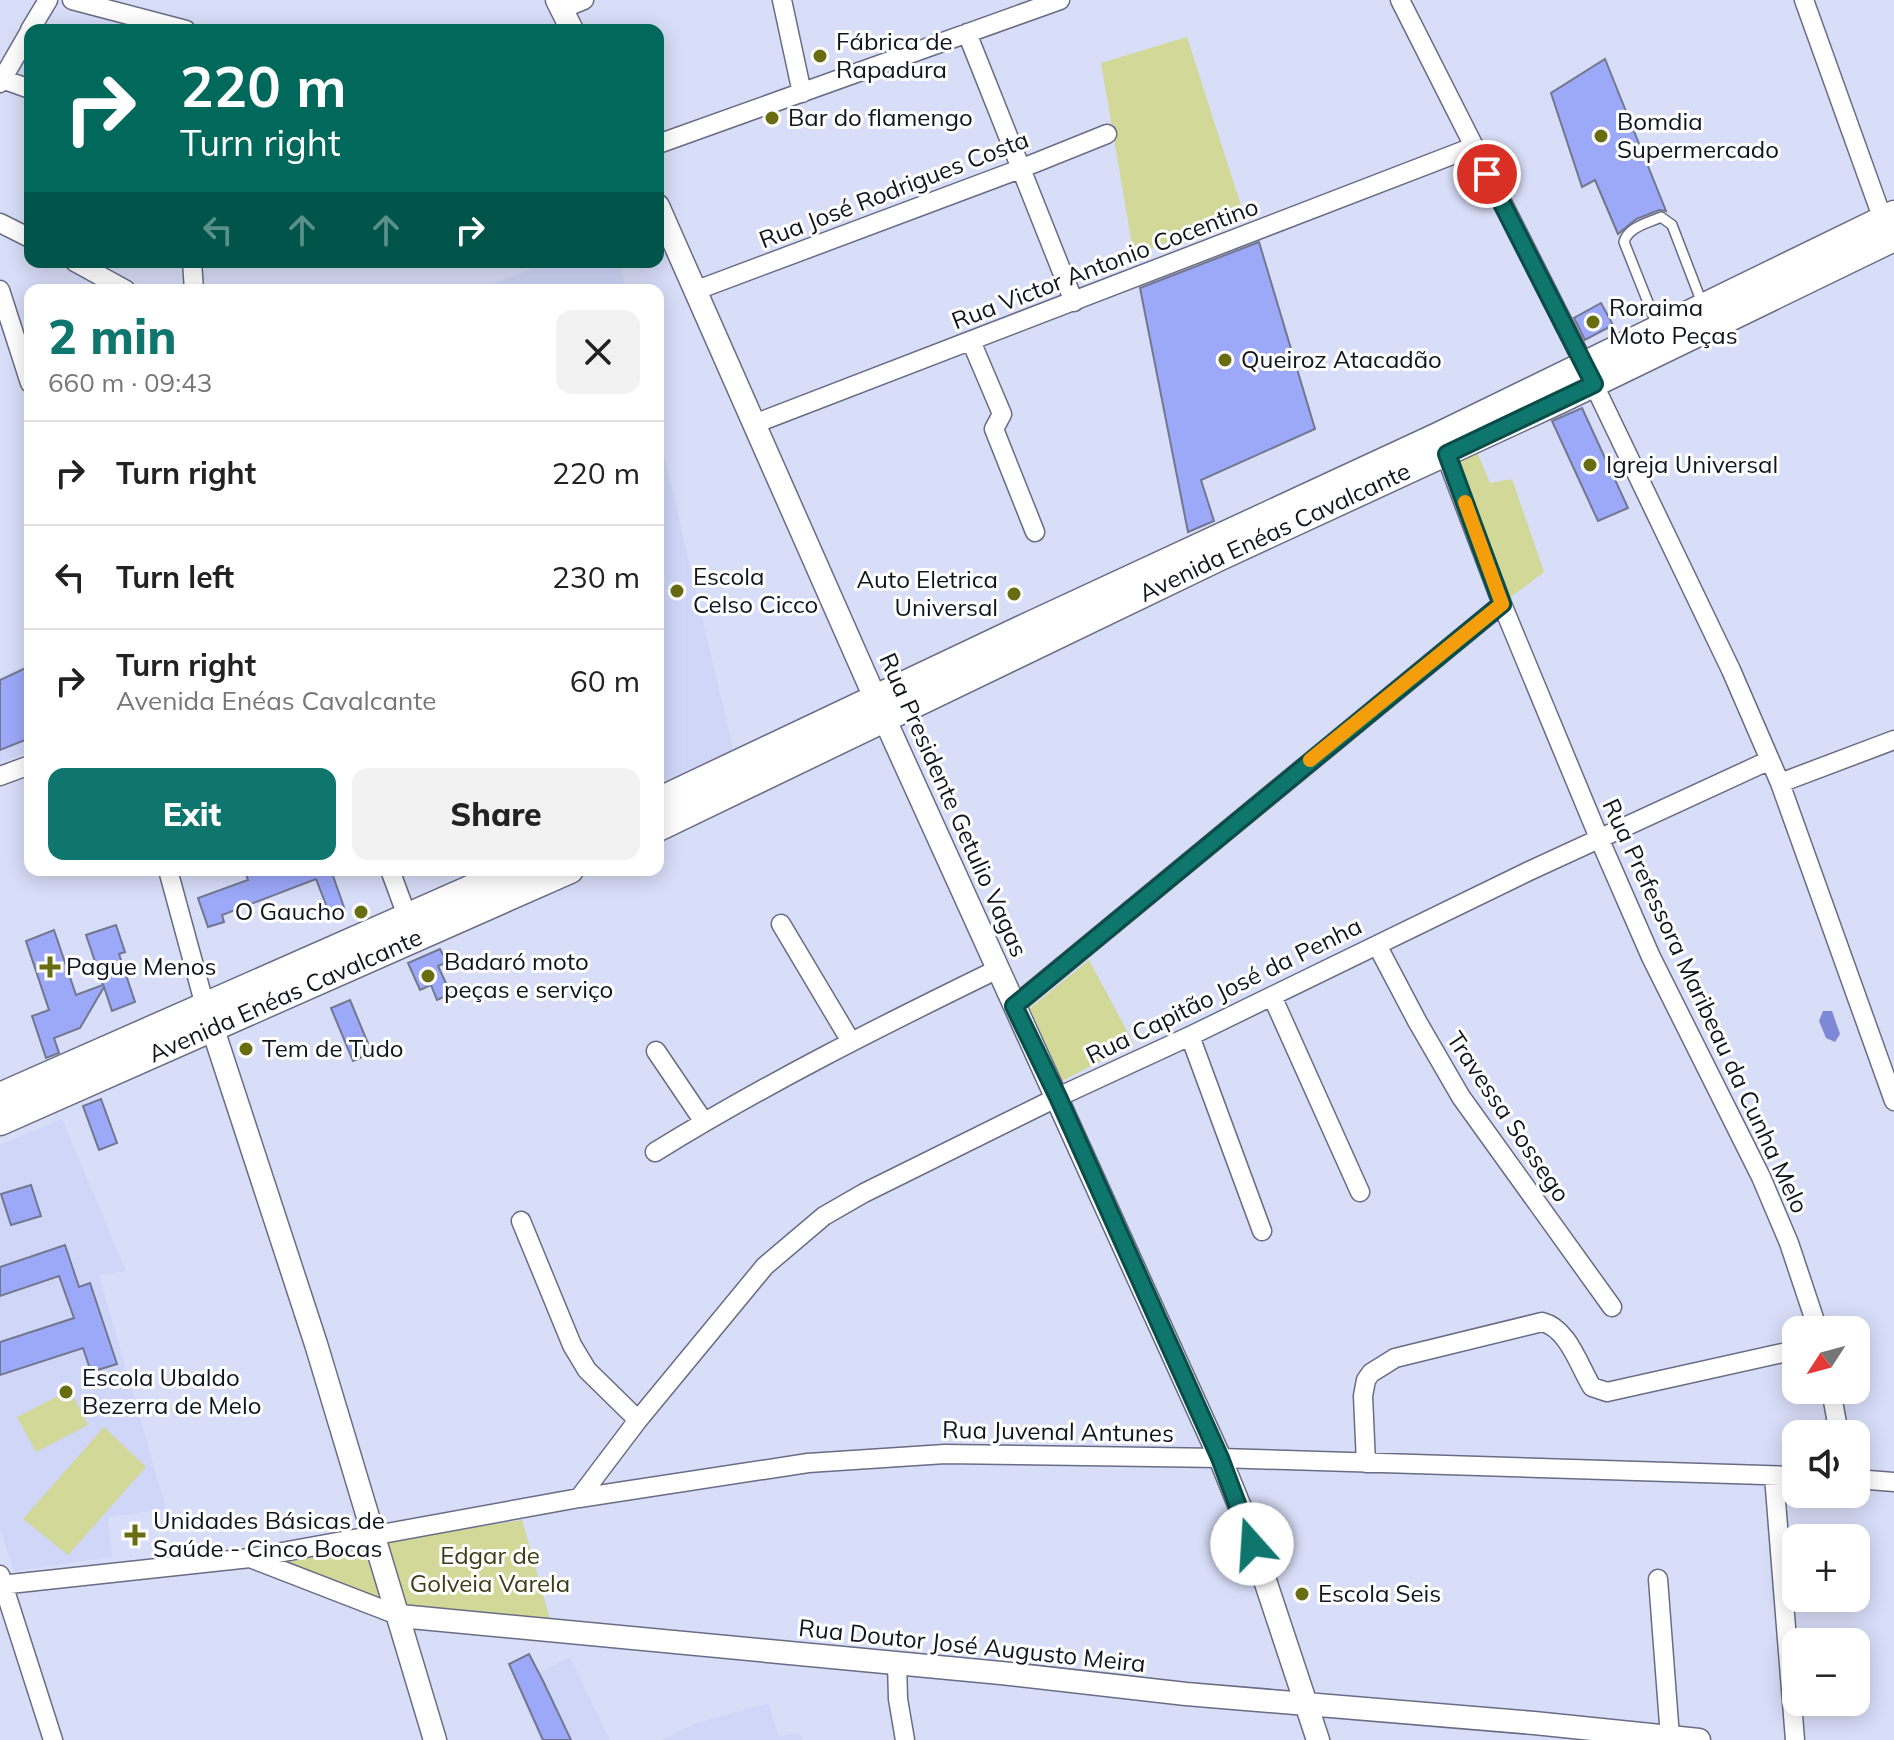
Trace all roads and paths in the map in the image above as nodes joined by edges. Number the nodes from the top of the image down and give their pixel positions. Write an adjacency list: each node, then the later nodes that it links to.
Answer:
1 (48, 0): 9 (street)
2 (72, 0): 10 (street)
3 (584, 0): 8 (street)
4 (782, 0): 16 (street)
5 (1060, 0): 12 (street)
6 (1400, 0): 19 (street)
7 (1804, 0): 23 (street)
8 (560, 4): 11 (street)
9 (34, 24)
10 (163, 24)
11 (569, 24)
12 (967, 33): 16 (street); 20 (street)
13 (24, 41): 14 (street)
14 (1, 81): 15 (street)
15 (24, 87)
16 (802, 93): 18 (street)
17 (1107, 134): 20 (street, Rua José Rodrigues Costa)
18 (664, 142)
19 (1473, 147): 29 (street, Rua Victor Antonio Cocentino); 34 (street)
20 (1020, 169): 28 (street, Rua José Rodrigues Costa); 29 (street)
21 (664, 219): 28 (street, Rua Presidente Getulio Vagas)
22 (0, 223): 24 (street)
23 (1891, 232): 30 (main road, Avenida Enéas Cavalcante); 31 (main road, Avenida Enéas Cavalcante)
24 (24, 235)
25 (86, 268): 26 (street)
26 (115, 284)
27 (0, 290): 33 (street)
28 (697, 290): 35 (street, Rua Presidente Getulio Vagas)
29 (1074, 302): 32 (street, Rua Victor Antonio Cocentino)
30 (1703, 306): 31 (main road, Avenida Enéas Cavalcante); 31 (lane)
31 (1663, 334): 34 (main road, Avenida Enéas Cavalcante)
32 (971, 341): 35 (street, Rua Victor Antonio Cocentino); 37 (street)
33 (24, 364)
34 (1589, 374): 36 (main road, Avenida Enéas Cavalcante); 41 (street)
35 (754, 424): 39 (street, Rua Presidente Getulio Vagas)
36 (1442, 445): 38 (street, Rua Prefessora Maribeau da Cunha Melo); 39 (main road, Avenida Enéas Cavalcante)
37 (1035, 532)
38 (1502, 604): 48 (street, Rua Prefessora Maribeau da Cunha Melo); 57 (street)
39 (880, 710): 42 (main road, Avenida Enéas Cavalcante); 55 (street, Rua Presidente Getulio Vagas)
40 (1894, 740): 45 (street)
41 (1770, 760): 45 (street); 48 (street, Rua Capitão José da Penha)
42 (766, 764): 46 (main road, Avenida Enéas Cavalcante); 47 (main road, Avenida Enéas Cavalcante)
43 (24, 767): 44 (street)
44 (0, 776)
45 (1780, 783): 64 (street)
46 (664, 799)
47 (664, 824)
48 (1599, 838): 54 (street, Rua Capitão José da Penha); 72 (street, Rua Prefessora Maribeau da Cunha Melo)
49 (170, 876): 58 (street)
50 (392, 876): 52 (street)
51 (522, 877): 52 (main road, Avenida Enéas Cavalcante); 58 (main road, Avenida Enéas Cavalcante)
52 (407, 916): 58 (main road, Avenida Enéas Cavalcante)
53 (781, 924): 60 (street)
54 (1377, 945): 56 (street, Rua Capitão José da Penha); 71 (street, Travessa Sossego)
55 (998, 969): 57 (street, Rua Presidente Getulio Vagas); 60 (street)
56 (1272, 996): 59 (street, Rua Capitão José da Penha); 68 (street)
57 (1014, 1006): 63 (street, Rua Presidente Getulio Vagas)
58 (209, 1018): 62 (main road, Avenida Enéas Cavalcante); 65 (main road, Avenida Enéas Cavalcante); 82 (street)
59 (1190, 1036): 63 (street, Rua Capitão José da Penha); 70 (street)
60 (850, 1040): 66 (street)
61 (656, 1051): 66 (street)
62 (0, 1096)
63 (1058, 1097): 74 (street, Rua Capitão José da Penha); 75 (street, Rua Presidente Getulio Vagas)
64 (1894, 1101)
65 (0, 1122)
66 (704, 1122): 67 (street)
67 (655, 1152)
68 (1360, 1192)
69 (521, 1221): 74 (street)
70 (1262, 1231)
71 (1612, 1307)
72 (1813, 1316)
73 (1782, 1353): 76 (street)
74 (638, 1420): 81 (street, Rua Capitão José da Penha)
75 (1220, 1458): 76 (street, Rua Juvenal Antunes); 81 (street, Rua Juvenal Antunes); 88 (street, Rua Presidente Getulio Vagas)
76 (1366, 1463): 77 (street, Rua Juvenal Antunes)
77 (1774, 1476): 78 (street, Rua Juvenal Antunes); 96 (street)
78 (1782, 1476)
79 (1870, 1480): 80 (street)
80 (1894, 1482)
81 (579, 1498): 82 (street, Rua Juvenal Antunes)
82 (374, 1535): 83 (street, Rua Juvenal Antunes); 86 (street)
83 (250, 1558): 85 (street, Rua Juvenal Antunes); 86 (street, Rua Doutor José Augusto Meira)
84 (1658, 1579): 90 (street)
85 (1, 1581): 91 (street)
86 (400, 1616): 87 (street, Rua Doutor José Augusto Meira); 92 (street)
87 (897, 1662): 88 (street, Rua Doutor José Augusto Meira); 93 (street)
88 (1305, 1705): 89 (street, Rua Doutor José Augusto Meira); 94 (street, Rua Presidente Getulio Vagas)
89 (1533, 1731): 90 (street, Rua Doutor José Augusto Meira)
90 (1670, 1737): 95 (street, Rua Doutor José Augusto Meira)
91 (53, 1740)
92 (435, 1740)
93 (905, 1740)
94 (1318, 1740)
95 (1699, 1740)
96 (1795, 1740)

